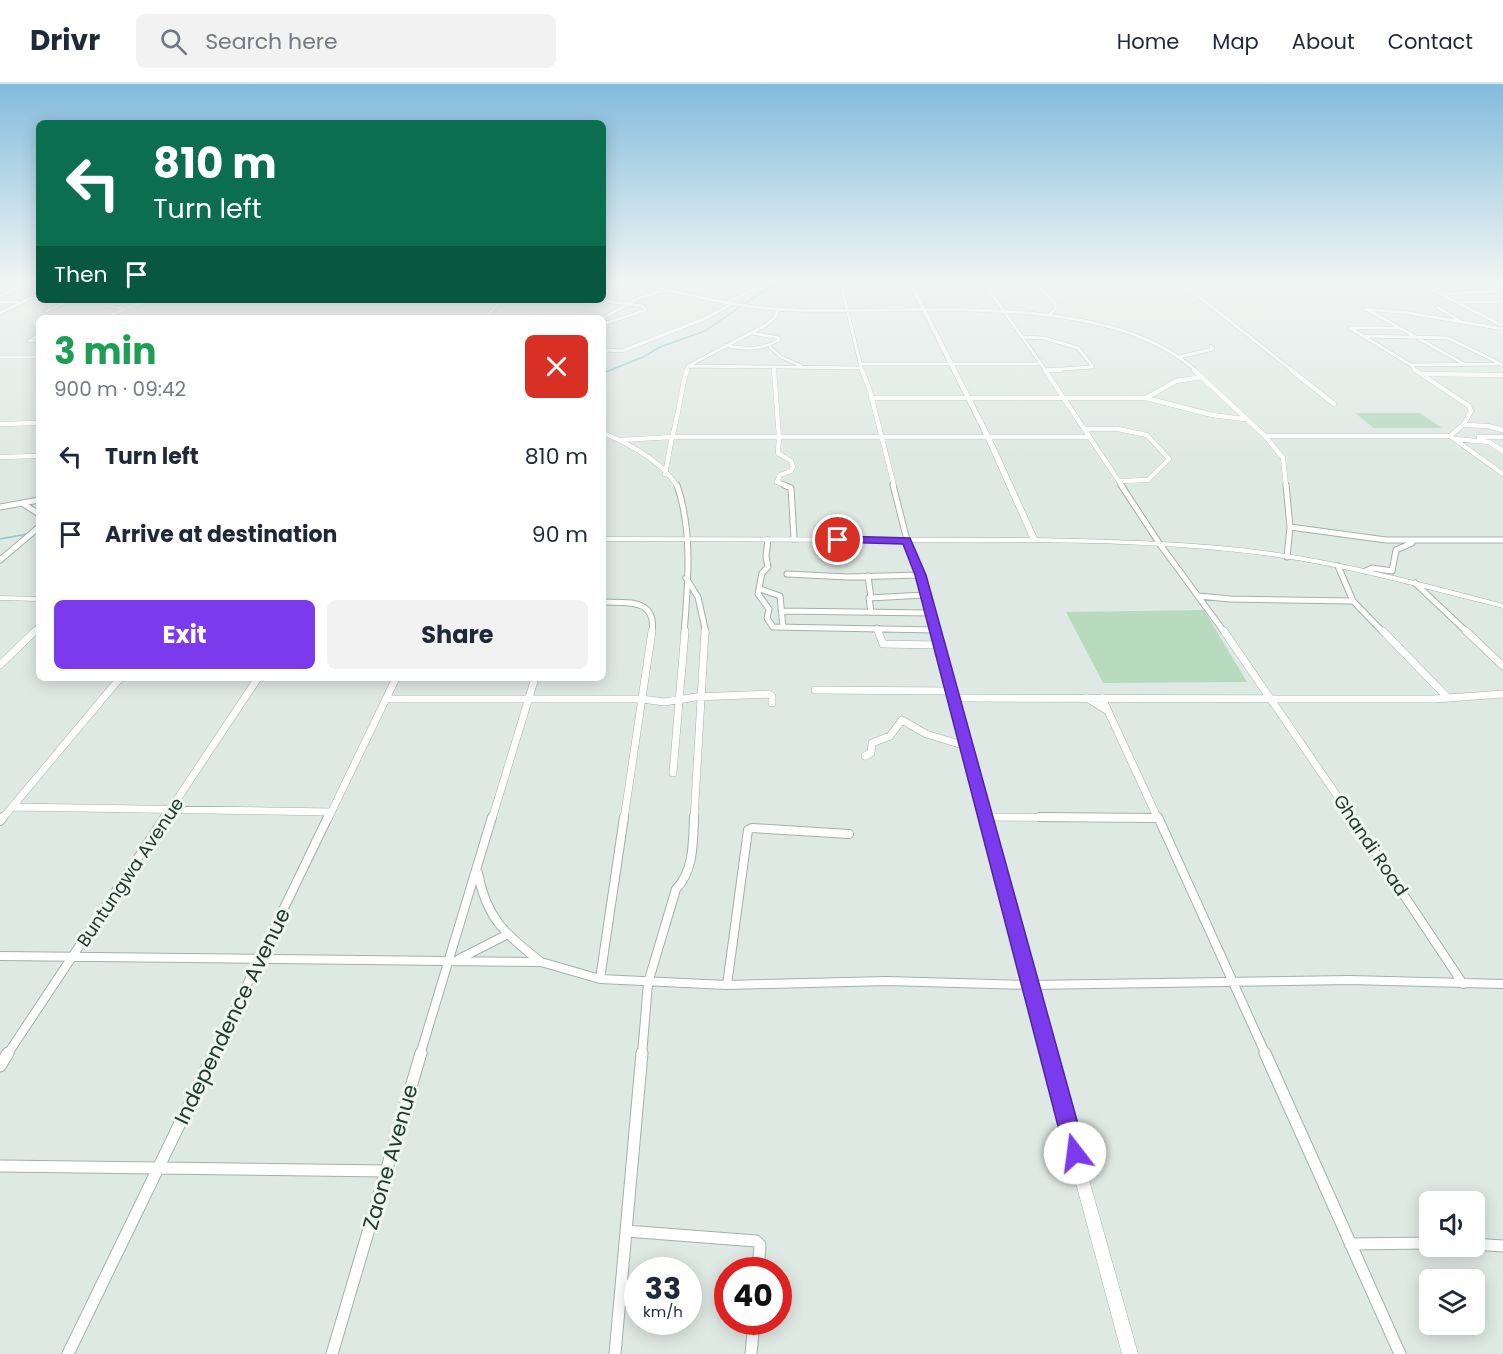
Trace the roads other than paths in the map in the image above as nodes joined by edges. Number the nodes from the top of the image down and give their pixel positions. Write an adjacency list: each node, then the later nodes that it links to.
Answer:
1 (653, 339): 16 (street)
2 (738, 339): 13 (street)
3 (779, 339): 15 (street)
4 (855, 339): 27 (street)
5 (938, 339): 20 (street)
6 (1024, 339): 21 (street, Ghandi Road)
7 (1048, 339): 30 (street)
8 (1146, 339): 19 (street)
9 (1253, 339): 41 (street)
10 (1368, 339): 25 (street)
11 (1419, 339): 23 (street)
12 (1451, 339): 24 (street)
13 (726, 345): 15 (street); 26 (street)
14 (1211, 346): 19 (street)
15 (770, 347): 29 (street)
16 (606, 350)
17 (0, 357): 18 (street)
18 (36, 357)
19 (1179, 357): 34 (street)
20 (950, 364): 21 (street); 27 (street); 38 (street)
21 (1040, 364): 30 (street, Ghandi Road)
22 (1457, 364): 23 (street); 25 (street); 32 (street)
23 (1464, 364): 24 (street)
24 (1502, 364)
25 (1412, 365): 31 (street)
26 (688, 366): 28 (street); 54 (street)
27 (861, 366): 29 (street); 37 (street)
28 (774, 367): 29 (street); 51 (street)
29 (803, 367)
30 (1045, 370): 39 (street, Ghandi Road)
31 (1419, 374): 32 (street); 47 (street)
32 (1484, 375): 33 (street)
33 (1503, 375)
34 (1202, 377): 35 (street); 36 (street)
35 (1188, 379): 36 (street); 40 (street)
36 (1208, 383): 42 (street)
37 (871, 398): 38 (street); 55 (street)
38 (967, 398): 39 (street); 56 (street)
39 (1065, 398): 40 (street); 48 (street, Ghandi Road)
40 (1146, 398): 43 (street)
41 (1334, 404)
42 (1239, 413): 43 (street); 44 (street)
43 (1226, 417): 44 (street)
44 (1246, 420): 52 (street)
45 (36, 423): 46 (street)
46 (0, 424)
47 (1463, 425): 49 (street); 58 (street)
48 (1084, 429): 57 (street, Ghandi Road); 67 (street)
49 (1503, 430)
50 (606, 434): 59 (street)
51 (779, 436): 54 (street); 55 (street); 75 (street)
52 (1265, 436): 58 (street); 72 (street)
53 (1503, 436): 58 (street)
54 (672, 437): 59 (street); 65 (street)
55 (881, 437): 56 (street); 78 (street)
56 (988, 437): 57 (street); 79 (street)
57 (1089, 437): 67 (street, Ghandi Road)
58 (1450, 437): 61 (street); 66 (street)
59 (620, 440): 65 (street)
60 (1503, 441): 61 (street)
61 (1489, 442): 62 (street)
62 (1503, 451)
63 (36, 456): 64 (street)
64 (0, 458)
65 (665, 474): 74 (street)
66 (1503, 474)
67 (1120, 481): 82 (street, Ghandi Road)
68 (36, 501): 69 (street)
69 (22, 503): 70 (street); 71 (street)
70 (0, 507)
71 (36, 512)
72 (1290, 527): 80 (street); 83 (street)
73 (35, 531): 84 (street)
74 (687, 539): 76 (street); 77 (street); 90 (street)
75 (794, 539): 77 (street); 78 (street)
76 (606, 540)
77 (768, 540): 92 (street)
78 (907, 540): 79 (street); 88 (street)
79 (1034, 540): 82 (street)
80 (1420, 540): 81 (street); 86 (street)
81 (1503, 540)
82 (1159, 543): 83 (street); 94 (street, Ghandi Road)
83 (1287, 557): 85 (street)
84 (0, 560)
85 (1338, 566): 86 (street); 98 (street)
86 (1366, 571): 91 (street)
87 (787, 574): 89 (street)
88 (920, 575): 89 (street); 93 (street)
89 (868, 576): 96 (street)
90 (686, 578): 119 (street); 127 (street)
91 (1415, 583): 100 (street); 111 (street)
92 (760, 589): 101 (street); 103 (street)
93 (925, 595): 96 (street); 104 (street)
94 (1199, 596): 98 (street); 125 (street, Ghandi Road)
95 (0, 598): 97 (street)
96 (871, 598): 102 (street)
97 (36, 599)
98 (1353, 601): 122 (street)
99 (606, 602): 124 (street)
100 (1503, 606)
101 (768, 612): 103 (street); 105 (street)
102 (851, 612): 103 (street); 104 (street)
103 (782, 613): 105 (street)
104 (930, 613): 108 (street)
105 (783, 627): 106 (street)
106 (877, 628): 108 (street); 109 (street)
107 (36, 630): 110 (street)
108 (936, 630): 109 (street)
109 (938, 645): 118 (street)
110 (0, 665)
111 (1503, 666)
112 (117, 681): 133 (street)
113 (256, 681): 134 (street, Buntungwa Avenue)
114 (395, 681): 123 (street, Independence Avenue)
115 (534, 681): 126 (street, Zaone Avenue)
116 (814, 690): 118 (street)
117 (1503, 694): 122 (street)
118 (952, 695): 120 (street); 130 (street)
119 (703, 697): 127 (street); 128 (street); 148 (street)
120 (1087, 698): 121 (street); 129 (street)
121 (1102, 698): 125 (street); 129 (street)
122 (1448, 698): 125 (street)
123 (386, 699): 126 (street); 135 (street, Independence Avenue)
124 (642, 699): 126 (street); 127 (street); 147 (street)
125 (1270, 699): 150 (street, Ghandi Road)
126 (528, 700): 140 (street, Zaone Avenue)
127 (678, 700): 132 (street)
128 (772, 703)
129 (1108, 711): 137 (street)
130 (966, 746): 131 (street); 136 (street)
131 (865, 756)
132 (673, 773)
133 (12, 807): 134 (street); 138 (street)
134 (172, 810): 135 (street); 143 (street, Buntungwa Avenue)
135 (332, 812): 144 (street, Independence Avenue)
136 (983, 817): 137 (street); 153 (street)
137 (1158, 818): 149 (street)
138 (0, 821)
139 (849, 834): 152 (street)
140 (478, 871): 141 (street); 145 (street, Zaone Avenue)
141 (506, 935): 145 (street); 146 (street)
142 (0, 956): 143 (street)
143 (74, 957): 144 (street); 154 (street, Buntungwa Avenue)
144 (261, 957): 145 (street); 156 (street, Independence Avenue)
145 (452, 961): 146 (street); 157 (street, Zaone Avenue)
146 (541, 962): 147 (street)
147 (600, 979): 148 (street)
148 (648, 983): 152 (street); 158 (street)
149 (1233, 983): 150 (street); 153 (street); 159 (street)
150 (1463, 984): 151 (street)
151 (1503, 984)
152 (727, 985): 153 (street)
153 (1030, 985): 169 (street)
154 (0, 1066)
155 (0, 1166): 156 (street)
156 (157, 1168): 157 (street); 165 (street, Independence Avenue)
157 (386, 1171): 166 (street, Zaone Avenue)
158 (626, 1232): 163 (street); 167 (street)
159 (1350, 1244): 160 (street); 170 (street)
160 (1419, 1244)
161 (1485, 1245): 162 (street)
162 (1503, 1246)
163 (759, 1257)
164 (753, 1335): 168 (street)
165 (68, 1354)
166 (332, 1354)
167 (615, 1354)
168 (752, 1354)
169 (1130, 1354)
170 (1400, 1354)

